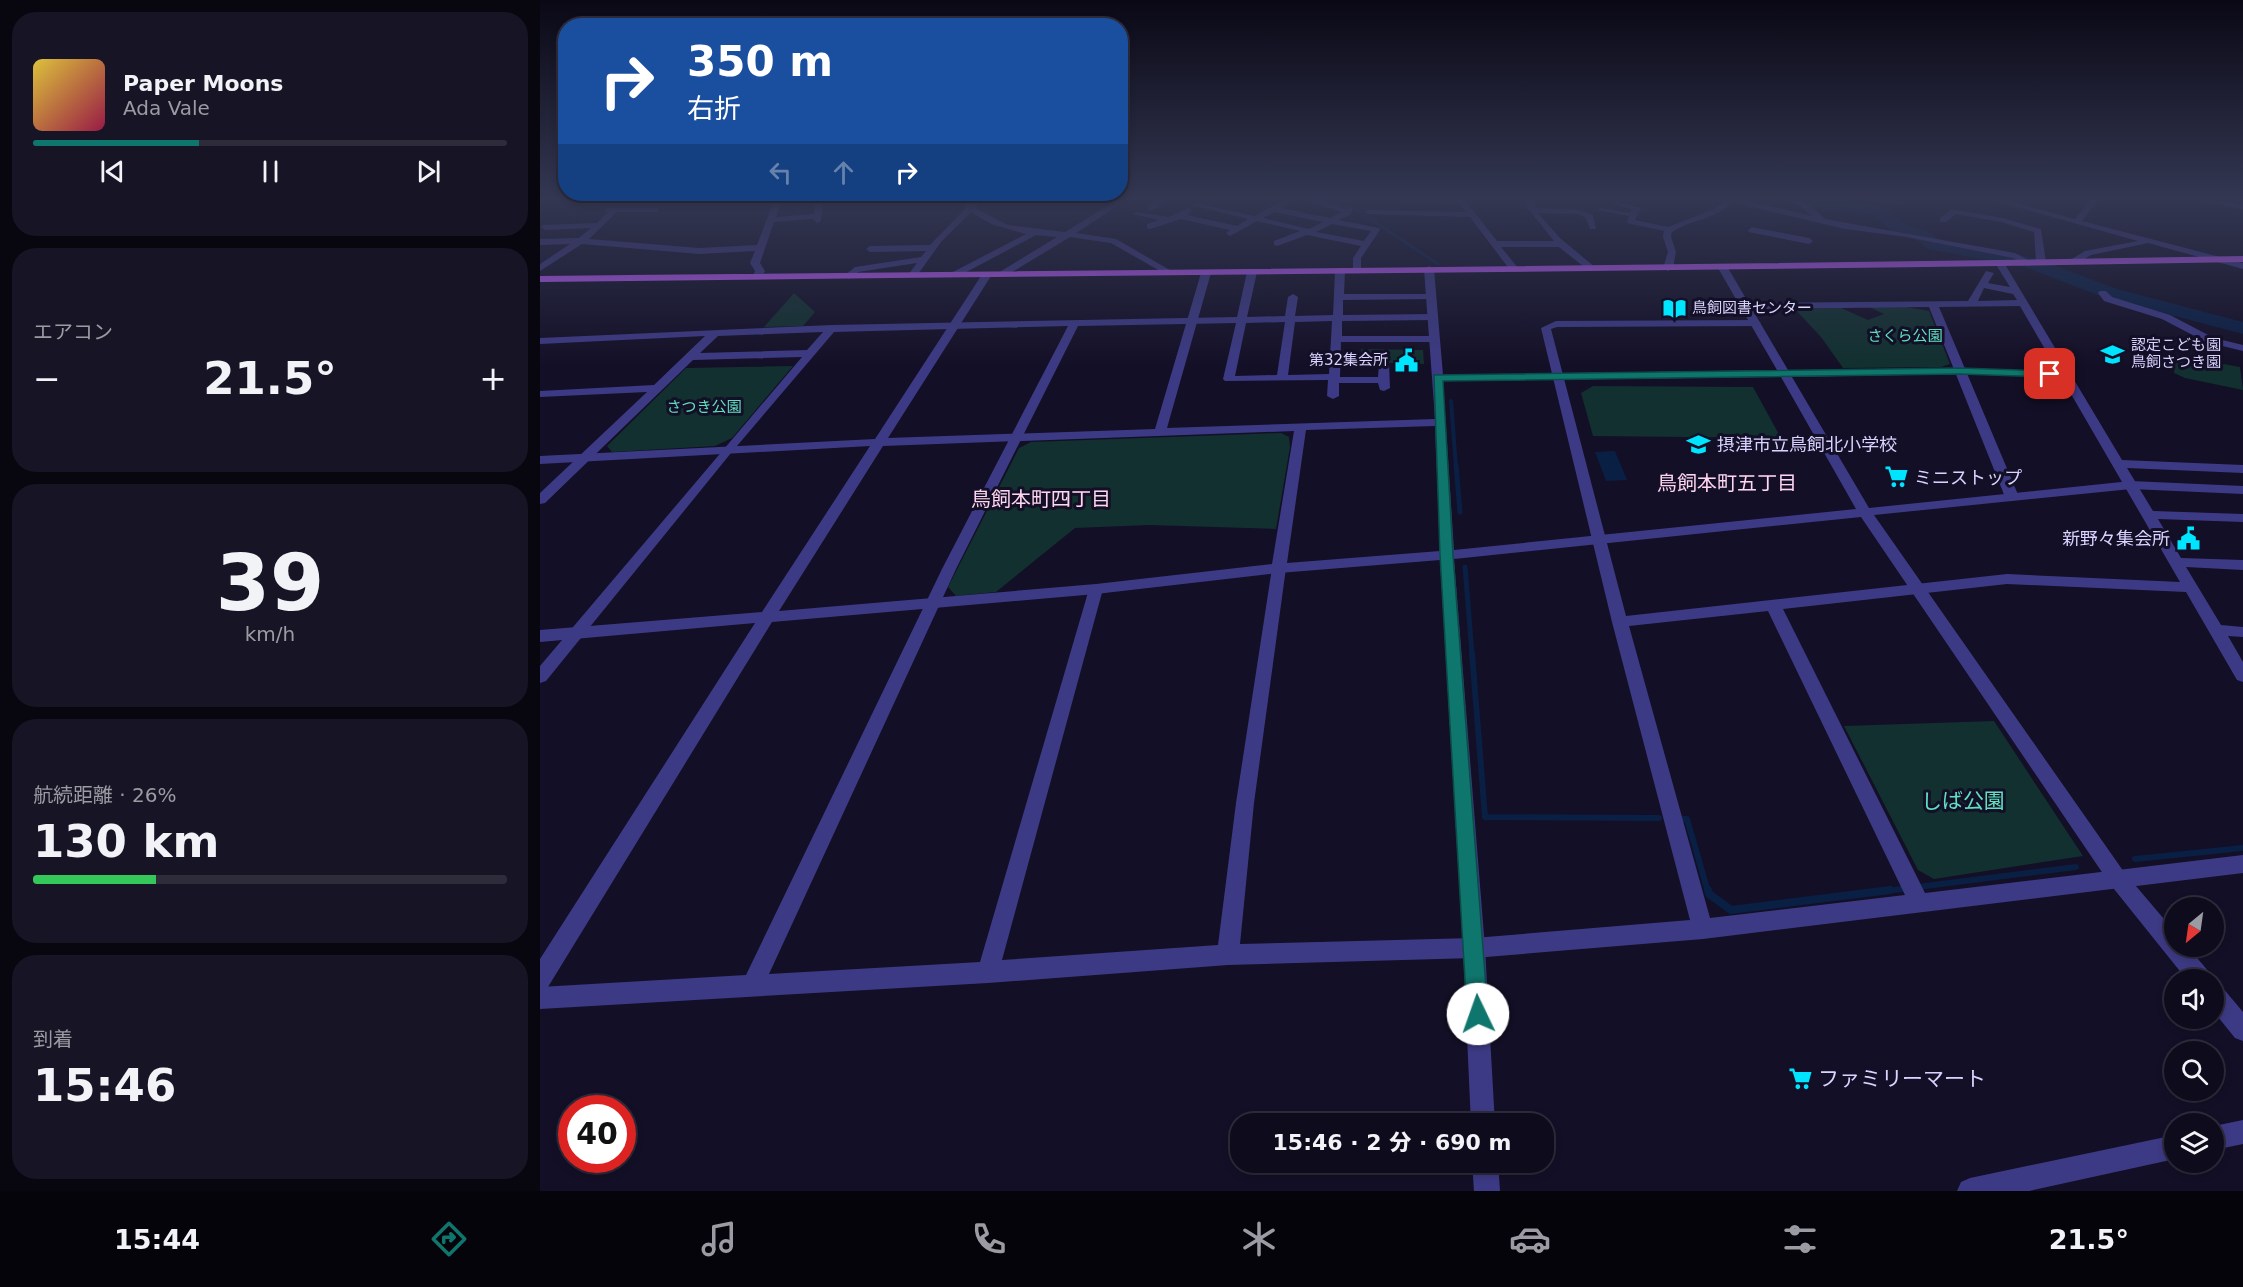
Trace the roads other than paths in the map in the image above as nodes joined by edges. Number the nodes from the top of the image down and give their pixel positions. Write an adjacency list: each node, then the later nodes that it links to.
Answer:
1 (558, 256): 23 (street)
2 (757, 256): 37 (street)
3 (927, 256): 15 (street)
4 (992, 256): 39 (street)
5 (1034, 256): 36 (street)
6 (1141, 256): 32 (street)
7 (1359, 256): 28 (street)
8 (1503, 256): 24 (street)
9 (1576, 256): 25 (street)
10 (1671, 256): 26 (street)
11 (2013, 256): 18 (street)
12 (2040, 256): 19 (street)
13 (2084, 256): 20 (street)
14 (2206, 256): 17 (street)
15 (925, 259): 35 (street); 38 (street)
16 (2243, 259): 17 (main road)
17 (2223, 260): 20 (main road); 22 (street)
18 (2029, 262): 19 (main road); 21 (main road)
19 (2041, 262): 20 (main road)
20 (2073, 262)
21 (2001, 263): 27 (main road); 43 (street)
22 (2243, 266)
23 (540, 268)
24 (1513, 268): 25 (main road); 29 (main road)
25 (1591, 268): 26 (main road)
26 (1668, 268): 27 (main road)
27 (1723, 268): 51 (street)
28 (1358, 270): 29 (main road); 30 (main road)
29 (1429, 270): 45 (street)
30 (1340, 271): 31 (main road); 47 (street)
31 (1252, 272): 33 (main road); 56 (street)
32 (1170, 273): 33 (main road); 36 (main road)
33 (1206, 273): 55 (street)
34 (1989, 273): 42 (street)
35 (913, 275): 38 (main road); 39 (main road)
36 (1001, 275): 40 (main road)
37 (758, 276): 38 (main road); 41 (main road)
38 (849, 276)
39 (954, 276): 40 (main road)
40 (986, 276): 59 (street)
41 (540, 279)
42 (1983, 285): 43 (street); 50 (street)
43 (2018, 292): 48 (street)
44 (2103, 293): 65 (street)
45 (1431, 296): 47 (street); 52 (street)
46 (1293, 297): 53 (street)
47 (1338, 297): 54 (street)
48 (2025, 303): 50 (street); 71 (street)
49 (1933, 304): 50 (street); 51 (street); 69 (street)
50 (1972, 304)
51 (1746, 306): 58 (street)
52 (1433, 318): 54 (street); 63 (street)
53 (1288, 319): 54 (street); 56 (street); 73 (street)
54 (1336, 319): 62 (street)
55 (1192, 320): 56 (street); 57 (street); 81 (street)
56 (1241, 320): 73 (street)
57 (1075, 322): 59 (street); 82 (street)
58 (1756, 323): 70 (street); 72 (street)
59 (956, 324): 60 (street); 83 (street)
60 (832, 328): 61 (street); 66 (street)
61 (716, 332): 64 (street); 67 (street)
62 (1336, 339): 63 (street); 74 (street)
63 (1433, 339): 75 (street)
64 (540, 341)
65 (2243, 348)
66 (810, 353): 67 (street); 84 (street)
67 (690, 357): 76 (street)
68 (1384, 363): 74 (street)
69 (1960, 371): 70 (street); 71 (street); 91 (street)
70 (1785, 373): 72 (street); 93 (street)
71 (2068, 375): 87 (street)
72 (1556, 376): 75 (street); 96 (street)
73 (1282, 378): 74 (street)
74 (1334, 378): 78 (street)
75 (1437, 378): 79 (street)
76 (658, 388): 77 (street); 85 (street)
77 (540, 394)
78 (1333, 396)
79 (1441, 422): 80 (street); 97 (street)
80 (1300, 426): 81 (street); 100 (street)
81 (1160, 432): 82 (street)
82 (1013, 438): 83 (street); 104 (street)
83 (881, 442): 84 (street); 106 (street)
84 (727, 450): 85 (street); 110 (street)
85 (584, 458): 86 (street); 92 (street)
86 (540, 460)
87 (2119, 464): 88 (street); 89 (street)
88 (2243, 468)
89 (2131, 485): 90 (street); 91 (street); 94 (street)
90 (2243, 490)
91 (2012, 497): 93 (street)
92 (540, 500)
93 (1865, 512): 96 (street); 103 (street)
94 (2151, 515): 95 (street); 98 (street)
95 (2243, 518)
96 (1598, 538): 97 (street); 107 (street)
97 (1447, 555): 100 (street); 118 (street)
98 (2177, 562): 99 (street); 101 (street)
99 (2243, 565)
100 (1279, 568): 102 (street); 119 (street)
101 (2192, 587): 103 (street); 108 (street)
102 (1096, 589): 104 (street); 121 (street)
103 (1917, 590): 105 (street); 115 (street)
104 (930, 604): 106 (street); 123 (street)
105 (1773, 605): 107 (street); 116 (street)
106 (770, 615): 110 (street); 122 (street)
107 (1620, 622): 117 (street)
108 (2217, 630): 109 (street); 112 (street)
109 (2243, 632)
110 (576, 633): 111 (street); 113 (street)
111 (540, 636)
112 (2243, 676)
113 (540, 677)
114 (2243, 864): 115 (street)
115 (2117, 878): 116 (street); 120 (street)
116 (1919, 902): 117 (street)
117 (1703, 929): 118 (street)
118 (1474, 948): 119 (street); 127 (street)
119 (1228, 955): 121 (street)
120 (2192, 969)
121 (988, 972): 123 (street)
122 (540, 979)
123 (752, 986): 124 (street)
124 (540, 998)
125 (2224, 1007): 126 (street)
126 (2243, 1030)
127 (1483, 1113)
128 (2243, 1132): 129 (street)
129 (2224, 1136)
130 (2164, 1149): 133 (street)
131 (1486, 1173): 132 (street)
132 (1487, 1191)
133 (1970, 1191)

